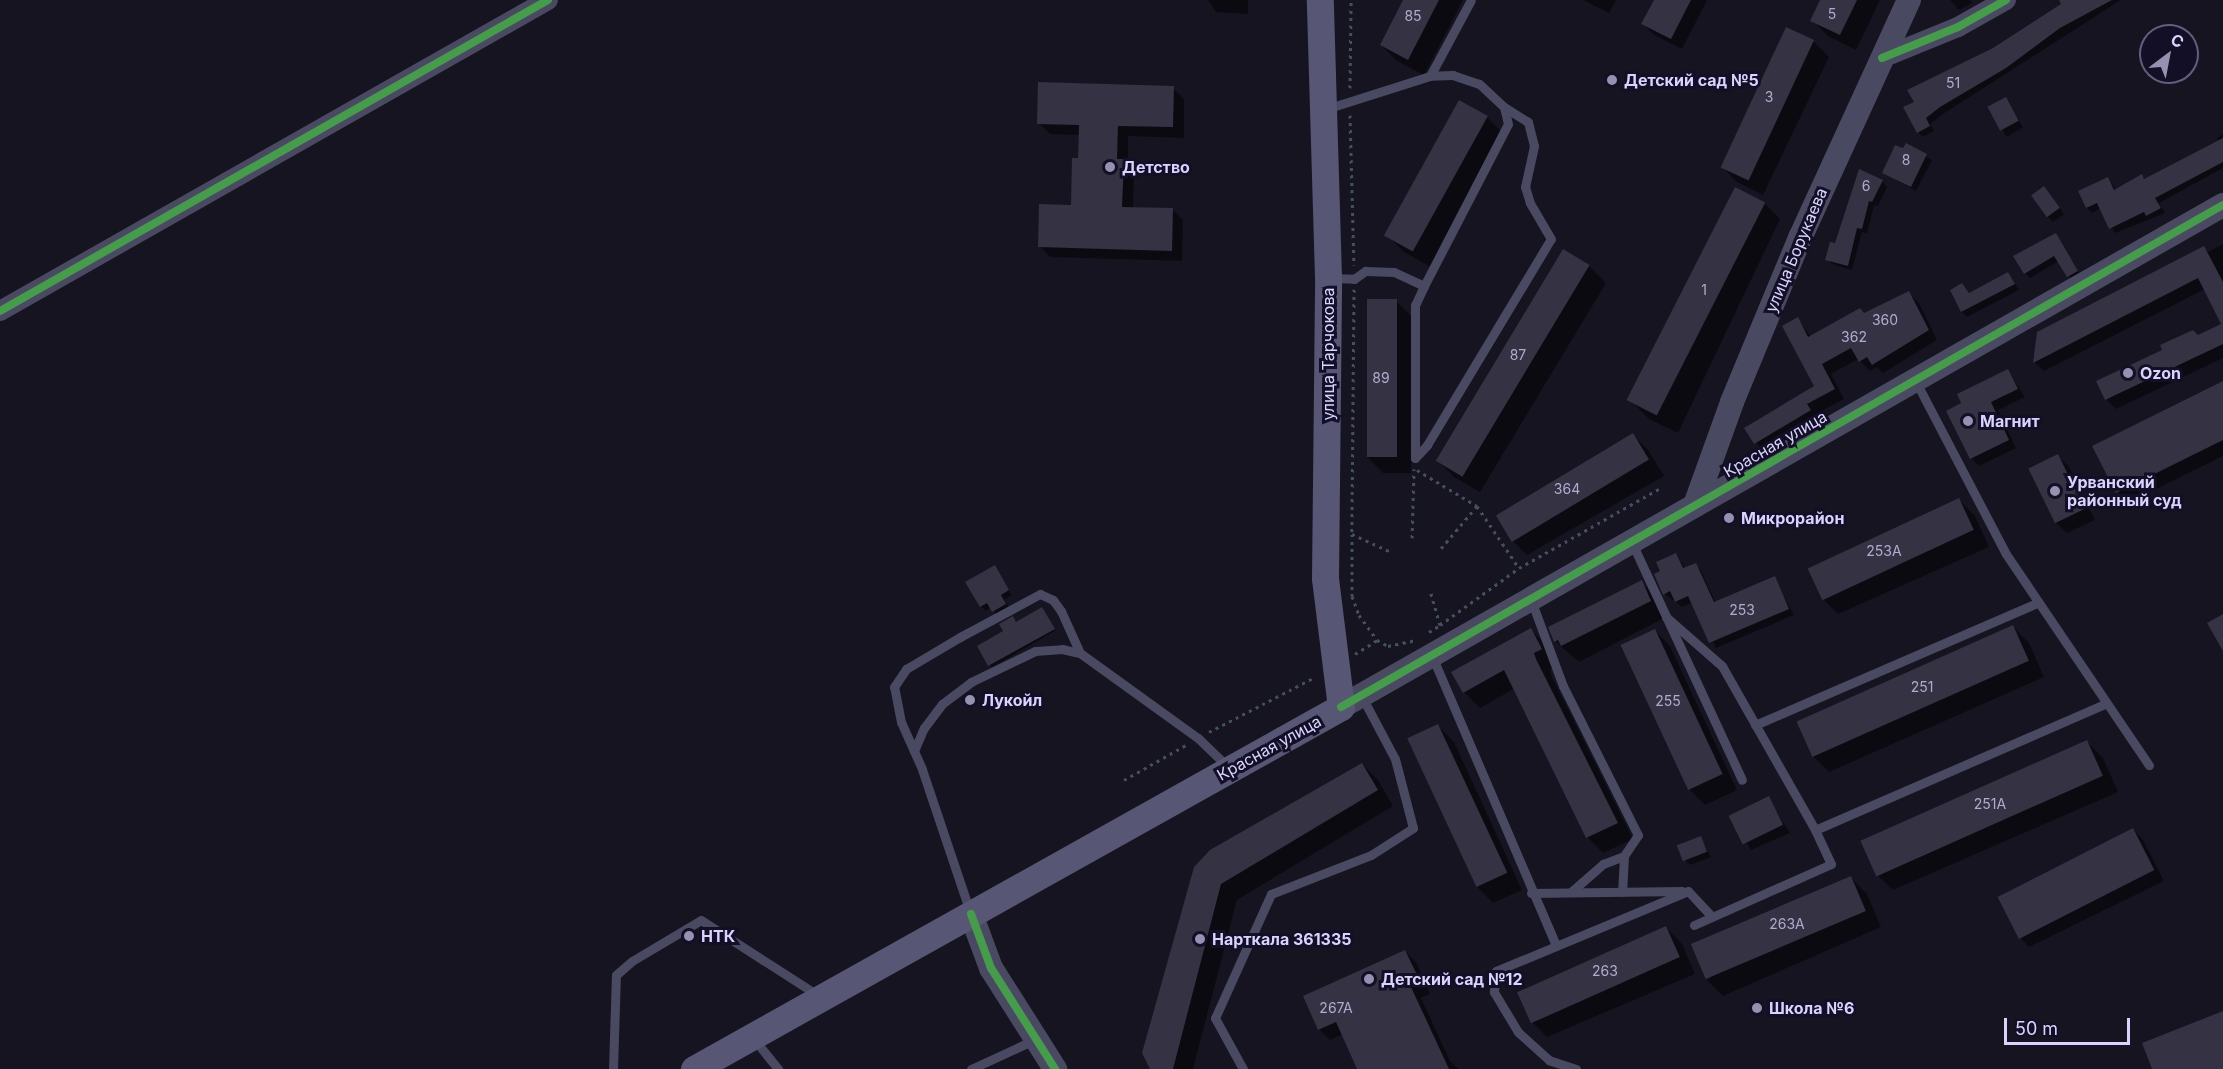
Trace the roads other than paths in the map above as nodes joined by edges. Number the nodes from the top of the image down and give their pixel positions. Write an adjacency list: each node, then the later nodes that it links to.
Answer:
1 (548, 0): 13 (street)
2 (1320, 0): 9 (main road, улица Тарчокова)
3 (1471, 0): 7 (lane)
4 (1909, 0): 6 (street, улица Борукаева)
5 (2006, 0): 6 (street)
6 (1882, 58): 15 (street, улица Борукаева)
7 (1430, 76): 8 (lane); 9 (lane)
8 (1504, 107): 12 (lane); 12 (lane)
9 (1322, 110): 11 (main road, улица Тарчокова)
10 (2223, 205): 14 (street, Красная улица)
11 (1328, 278): 12 (lane); 22 (main road, улица Тарчокова)
12 (1424, 286)
13 (0, 311)
14 (1915, 379): 15 (street, Красная улица); 18 (lane)
15 (1695, 505): 16 (street, Красная улица)
16 (1631, 541): 17 (street, Красная улица); 19 (lane)
17 (1530, 598): 21 (street, Красная улица); 30 (lane)
18 (2039, 602): 23 (lane); 24 (lane)
19 (1666, 617): 24 (lane); 28 (lane)
20 (1080, 652): 25 (lane); 25 (lane); 27 (lane)
21 (1431, 653): 22 (street, Красная улица); 34 (lane)
22 (1351, 701): 27 (main road, Красная улица); 47 (lane)
23 (2107, 703): 26 (lane); 29 (lane)
24 (1755, 725): 29 (lane)
25 (914, 751): 35 (lane)
26 (2149, 765)
27 (1231, 769): 35 (main road, Красная улица)
28 (1742, 780)
29 (1815, 830): 36 (lane)
30 (1624, 856): 32 (lane); 33 (lane)
31 (1688, 891): 33 (lane); 36 (lane); 38 (lane)
32 (1570, 892): 33 (lane); 34 (lane)
33 (1622, 892)
34 (1531, 893): 38 (lane)
35 (971, 914): 39 (main road, Красная улица); 41 (street)
36 (1712, 918): 37 (lane)
37 (1694, 925)
38 (1556, 945): 48 (lane)
39 (821, 998): 40 (main road, Красная улица); 42 (lane)
40 (752, 1036): 43 (main road, Красная улица); 44 (lane)
41 (1036, 1039): 45 (lane); 46 (street)
42 (613, 1069)
43 (694, 1069)
44 (778, 1069)
45 (971, 1069)
46 (1055, 1069)
47 (1243, 1069)
48 (1576, 1069)

